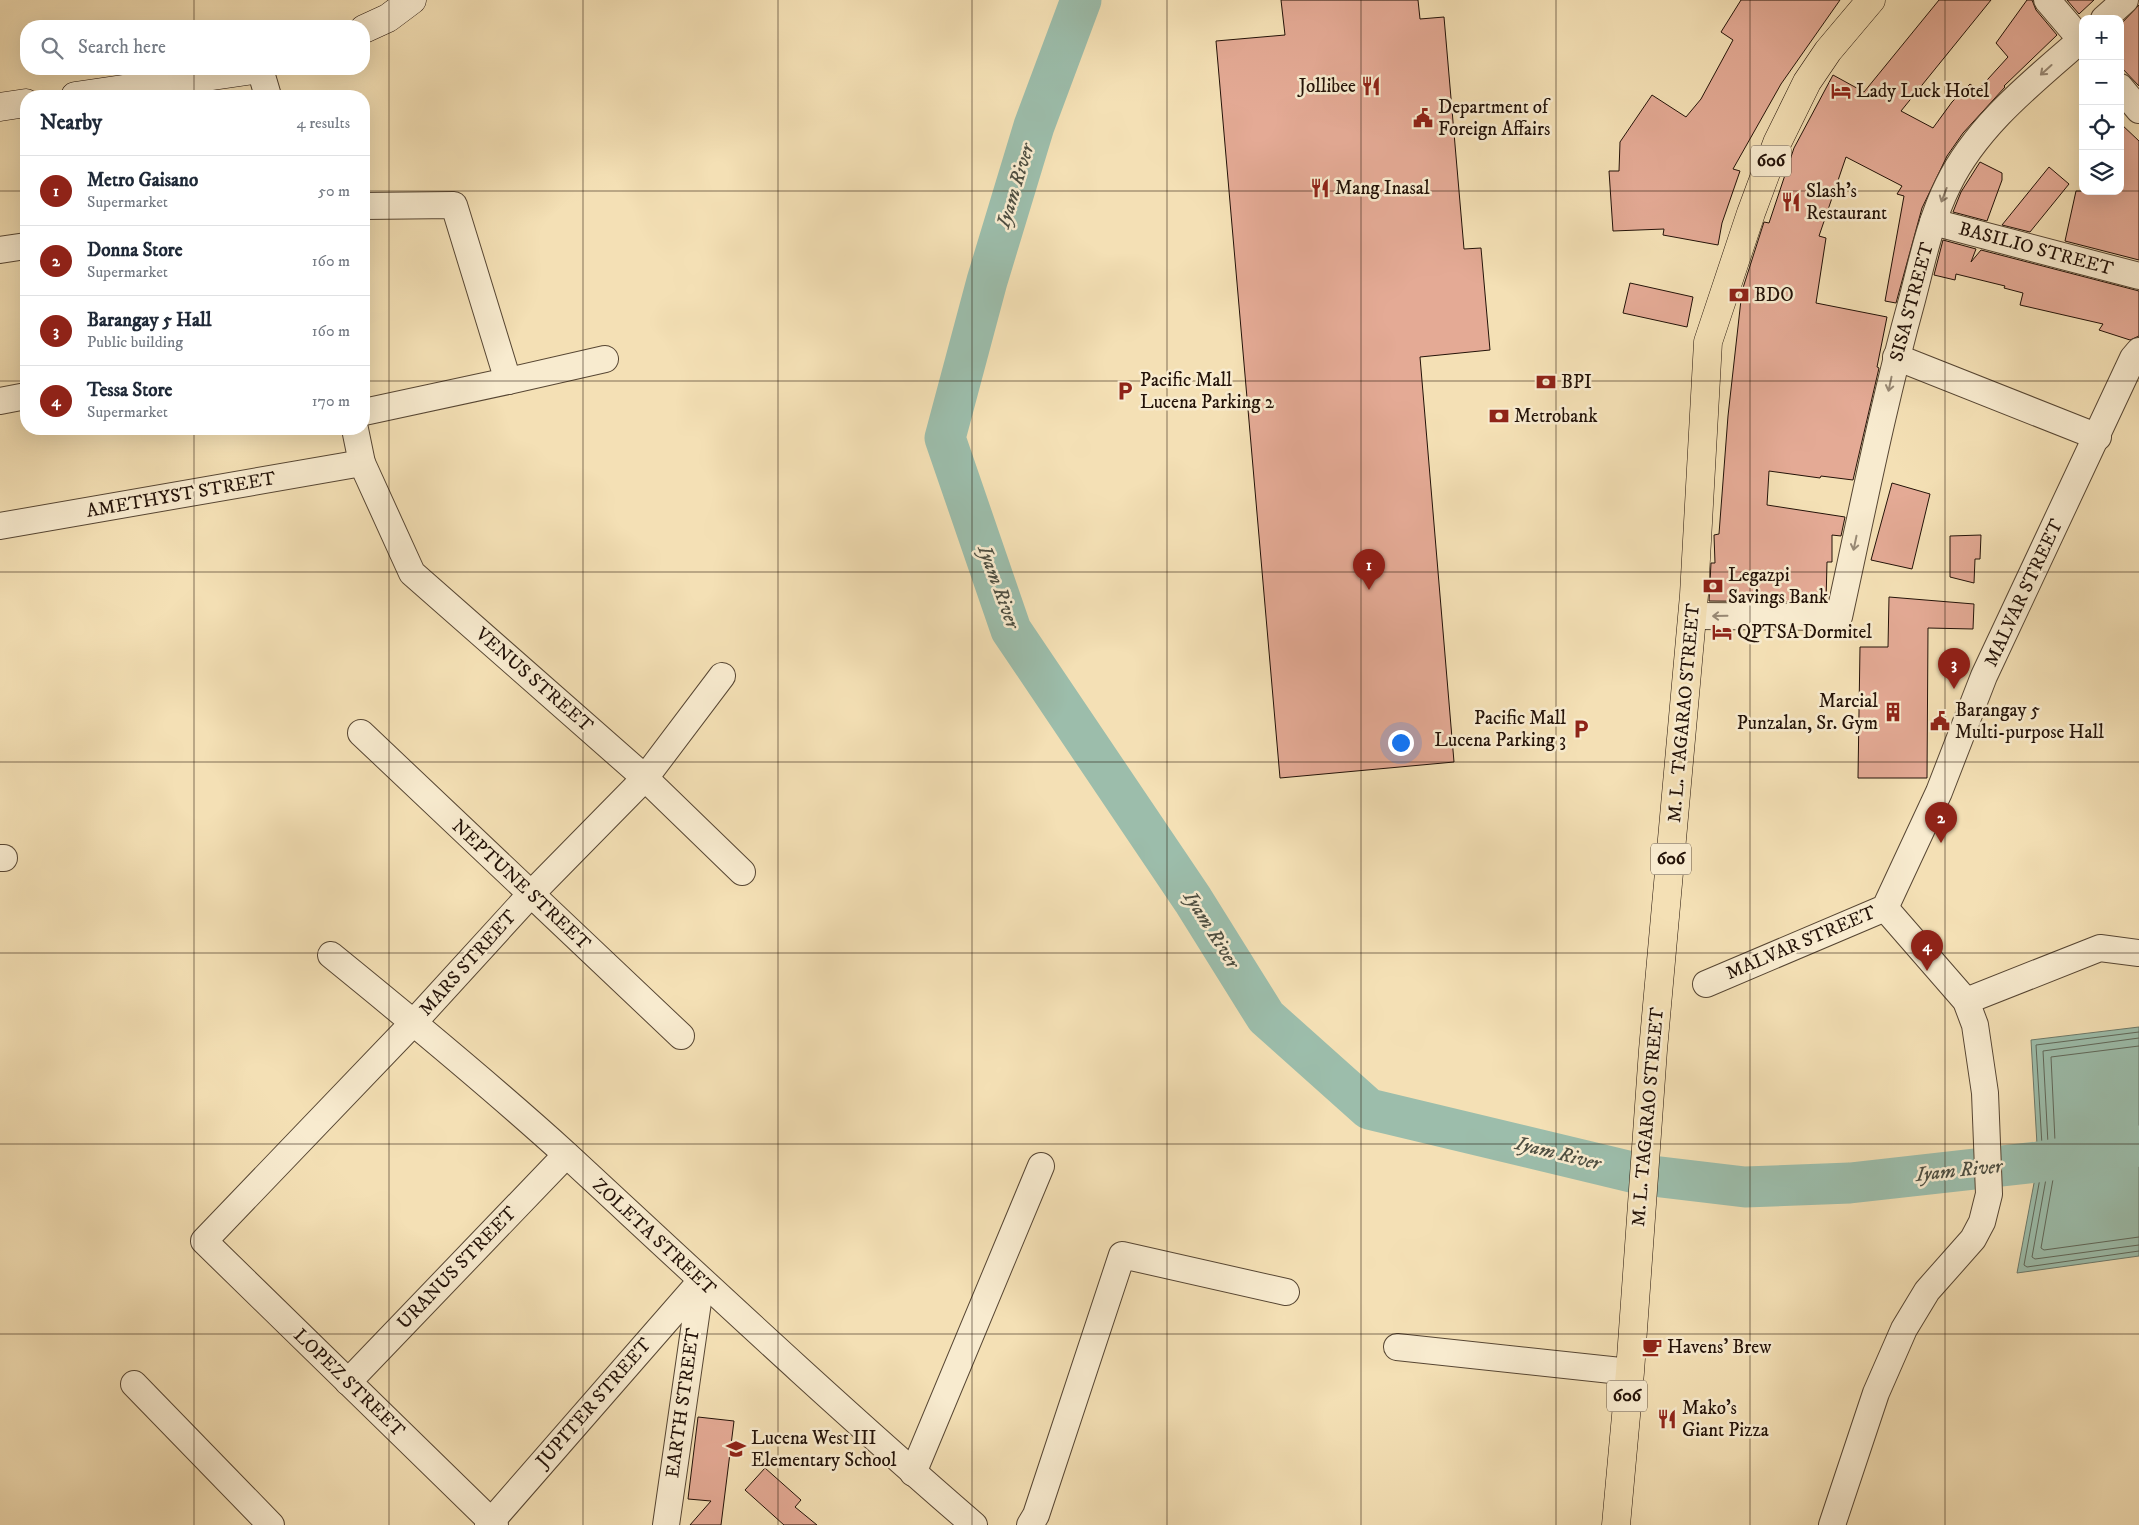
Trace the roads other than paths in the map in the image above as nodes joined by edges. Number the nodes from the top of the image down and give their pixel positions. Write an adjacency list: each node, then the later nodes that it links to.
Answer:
1 (412, 0): 6 (main road)
2 (1871, 0): 33 (main road, M. L. TAGARAO STREET / 606)
3 (2047, 0): 7 (street)
4 (2125, 0): 5 (street)
5 (2108, 15)
6 (370, 26)
7 (2079, 37)
8 (2079, 43): 18 (street, SISA STREET, one-way to 18)
9 (219, 75): 11 (main road)
10 (262, 75): 12 (street)
11 (116, 90)
12 (266, 90)
13 (2124, 92): 16 (street)
14 (20, 104): 15 (main road)
15 (0, 107)
16 (2139, 110)
17 (370, 206): 25 (street)
18 (1933, 222): 21 (street, BASILIO STREET); 23 (street, SISA STREET)
19 (20, 247): 20 (street)
20 (0, 250)
21 (2139, 276)
22 (2139, 351): 30 (street, MALVAR STREET)
23 (1896, 357): 30 (street); 33 (street, SISA STREET, one-way to 33)
24 (605, 359): 25 (street)
25 (508, 381): 28 (street)
26 (20, 397): 27 (street)
27 (0, 400)
28 (370, 411)
29 (356, 435): 31 (street, VENUS STREET)
30 (2098, 437): 39 (street, MALVAR STREET)
31 (362, 463): 32 (street, AMETHYST STREET); 36 (street, VENUS STREET)
32 (0, 526)
33 (1692, 616): 52 (main road, M. L. TAGARAO STREET / 606)
34 (722, 676): 36 (street, MARS STREET)
35 (361, 733): 38 (street, NEPTUNE STREET)
36 (645, 778): 37 (street, VENUS STREET); 38 (street, MARS STREET)
37 (742, 872)
38 (530, 895): 44 (street, MARS STREET); 45 (street, NEPTUNE STREET)
39 (1885, 908): 42 (street, MALVAR STREET); 43 (street)
40 (2139, 953): 43 (street)
41 (331, 955): 44 (street, ZOLETA STREET)
42 (1706, 984)
43 (1966, 1001): 62 (street)
44 (414, 1022): 46 (street, ZOLETA STREET); 48 (street, MARS STREET)
45 (681, 1036)
46 (566, 1155): 49 (street, ZOLETA STREET); 53 (street, URANUS STREET)
47 (1041, 1166): 55 (street)
48 (204, 1241): 53 (street, LOPEZ STREET)
49 (701, 1281): 55 (street, ZOLETA STREET); 56 (street, JUPITER STREET); 58 (street, EARTH STREET)
50 (1286, 1292): 60 (street)
51 (1397, 1346): 52 (street)
52 (1630, 1372): 61 (main road, M. L. TAGARAO STREET / 606)
53 (348, 1382): 56 (street, LOPEZ STREET)
54 (134, 1384): 57 (street)
55 (913, 1473): 59 (street, ZOLETA STREET)
56 (491, 1524)
57 (271, 1525)
58 (666, 1525)
59 (974, 1525)
60 (1030, 1525)
61 (1616, 1525)
62 (1832, 1525)

